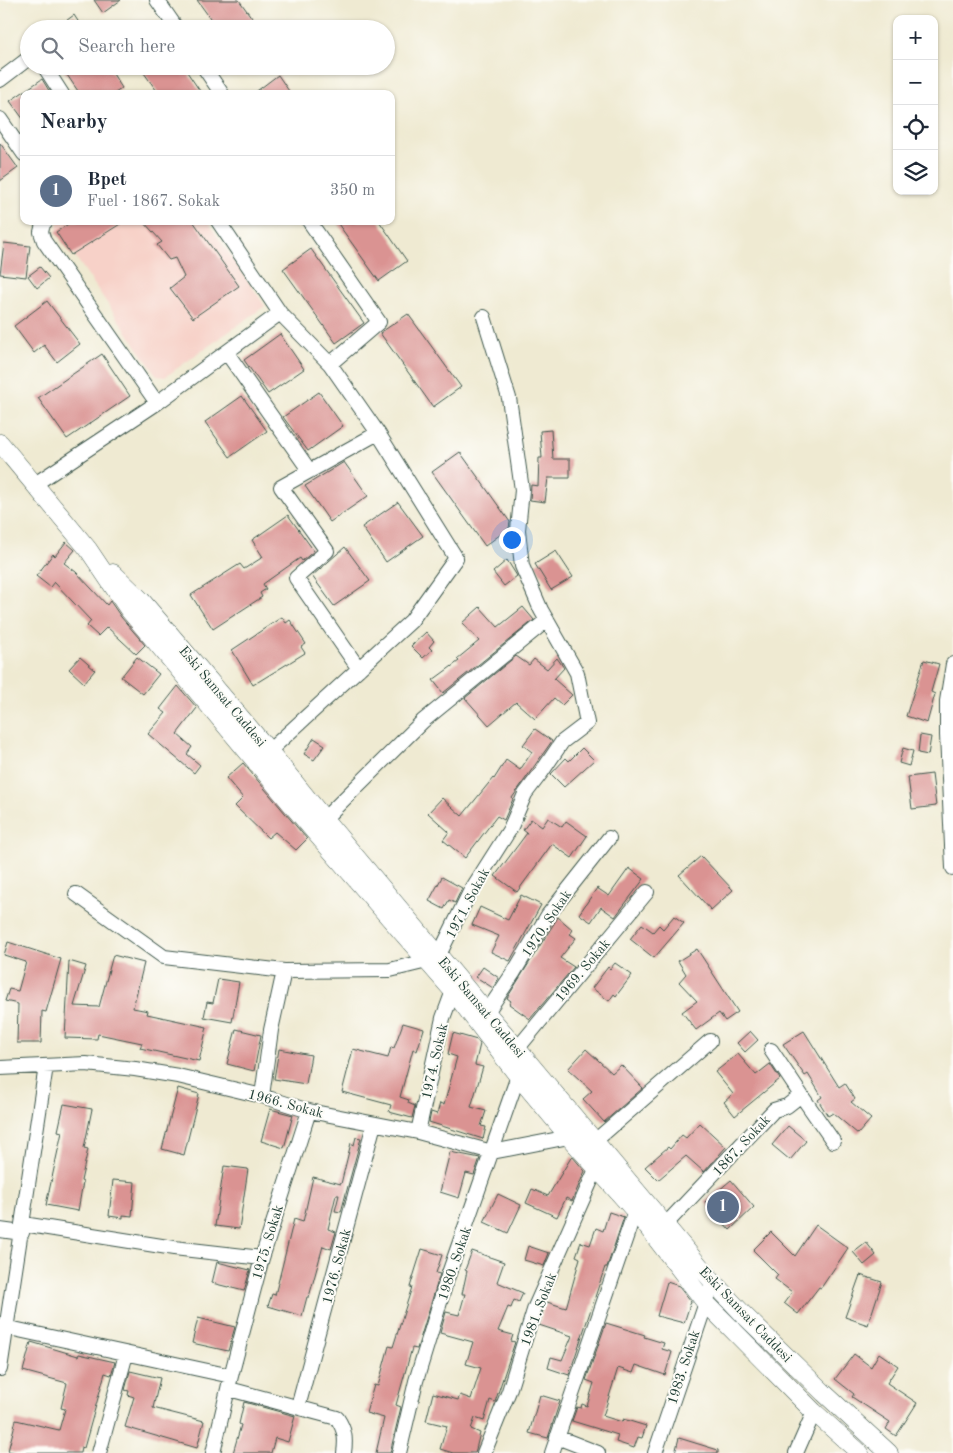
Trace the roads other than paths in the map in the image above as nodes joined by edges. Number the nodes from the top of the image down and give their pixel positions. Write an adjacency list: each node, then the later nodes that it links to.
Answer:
1 (158, 0): 2 (street)
2 (171, 20)
3 (20, 65): 6 (street)
4 (50, 75): 7 (street)
5 (209, 75): 8 (street)
6 (0, 80)
7 (59, 90)
8 (219, 90)
9 (0, 119): 10 (street)
10 (20, 148)
11 (43, 225): 18 (street)
12 (221, 225): 14 (street)
13 (313, 225): 17 (street)
14 (280, 313): 16 (street); 17 (street)
15 (484, 317): 24 (street)
16 (226, 353): 18 (street); 21 (street)
17 (330, 364): 19 (street)
18 (157, 403): 22 (street)
19 (378, 433): 21 (street); 26 (street)
20 (0, 443): 22 (street, Eski Samsat Caddesi)
21 (310, 470): 26 (street)
22 (34, 484): 23 (street, Eski Samsat Caddesi)
23 (88, 549): 27 (street, Eski Samsat Caddesi); 34 (street, Eski Samsat Caddesi)
24 (547, 620): 28 (street); 34 (street, 1971. Sokak)
25 (953, 664): 30 (street)
26 (359, 669): 27 (street)
27 (269, 751): 28 (street, Eski Samsat Caddesi)
28 (324, 819): 34 (street, Eski Samsat Caddesi)
29 (609, 838): 37 (street, 1970. Sokak)
30 (952, 841): 31 (street)
31 (953, 868)
32 (647, 892): 39 (street, 1969. Sokak)
33 (76, 894): 35 (street)
34 (433, 958): 35 (street); 36 (street, Eski Samsat Caddesi); 37 (street, Eski Samsat Caddesi)
35 (284, 971): 45 (street)
36 (453, 991): 43 (street, Eski Samsat Caddesi); 48 (street, 1974. Sokak)
37 (487, 1012): 39 (street, Eski Samsat Caddesi)
38 (710, 1041): 50 (street)
39 (517, 1049): 50 (street, Eski Samsat Caddesi)
40 (771, 1050): 44 (street)
41 (46, 1066): 42 (street, 1966. Sokak); 45 (street, 1966. Sokak); 56 (street)
42 (0, 1068)
43 (518, 1076): 49 (street, Eski Samsat Caddesi); 52 (street, 1980. Sokak)
44 (801, 1095): 51 (street); 55 (street, 1867. Sokak)
45 (262, 1096): 46 (street, 1966. Sokak)
46 (309, 1110): 47 (street, 1966. Sokak); 58 (street, 1975. Sokak)
47 (374, 1124): 48 (street, 1966. Sokak); 65 (street, 1976. Sokak)
48 (418, 1132): 52 (street, 1966. Sokak)
49 (569, 1137): 52 (street, 1966. Sokak); 53 (street, Eski Samsat Caddesi)
50 (595, 1141): 55 (street, Eski Samsat Caddesi)
51 (833, 1141)
52 (492, 1152): 71 (street, 1980. Sokak)
53 (597, 1167): 54 (street, Eski Samsat Caddesi); 72 (street, 1981. Sokak)
54 (635, 1212): 60 (street, Eski Samsat Caddesi); 67 (street)
55 (666, 1224): 59 (street, Eski Samsat Caddesi)
56 (22, 1228): 57 (street); 58 (street); 61 (street)
57 (0, 1230)
58 (262, 1258): 64 (street, 1975. Sokak)
59 (713, 1282): 60 (street, 1983. Sokak); 78 (street, Eski Samsat Caddesi)
60 (705, 1302): 66 (street, Eski Samsat Caddesi); 75 (street, 1983. Sokak)
61 (3, 1326): 62 (street); 63 (street)
62 (126, 1354): 64 (street); 68 (street)
63 (0, 1369)
64 (230, 1382): 65 (street); 69 (street, 1975. Sokak)
65 (298, 1408): 70 (street)
66 (814, 1412): 76 (street); 77 (street, Eski Samsat Caddesi)
67 (557, 1436): 73 (street); 74 (street)
68 (99, 1453)
69 (213, 1453)
70 (344, 1453)
71 (400, 1453)
72 (484, 1453)
73 (552, 1453)
74 (598, 1453)
75 (655, 1453)
76 (796, 1453)
77 (860, 1453)
78 (889, 1453)

